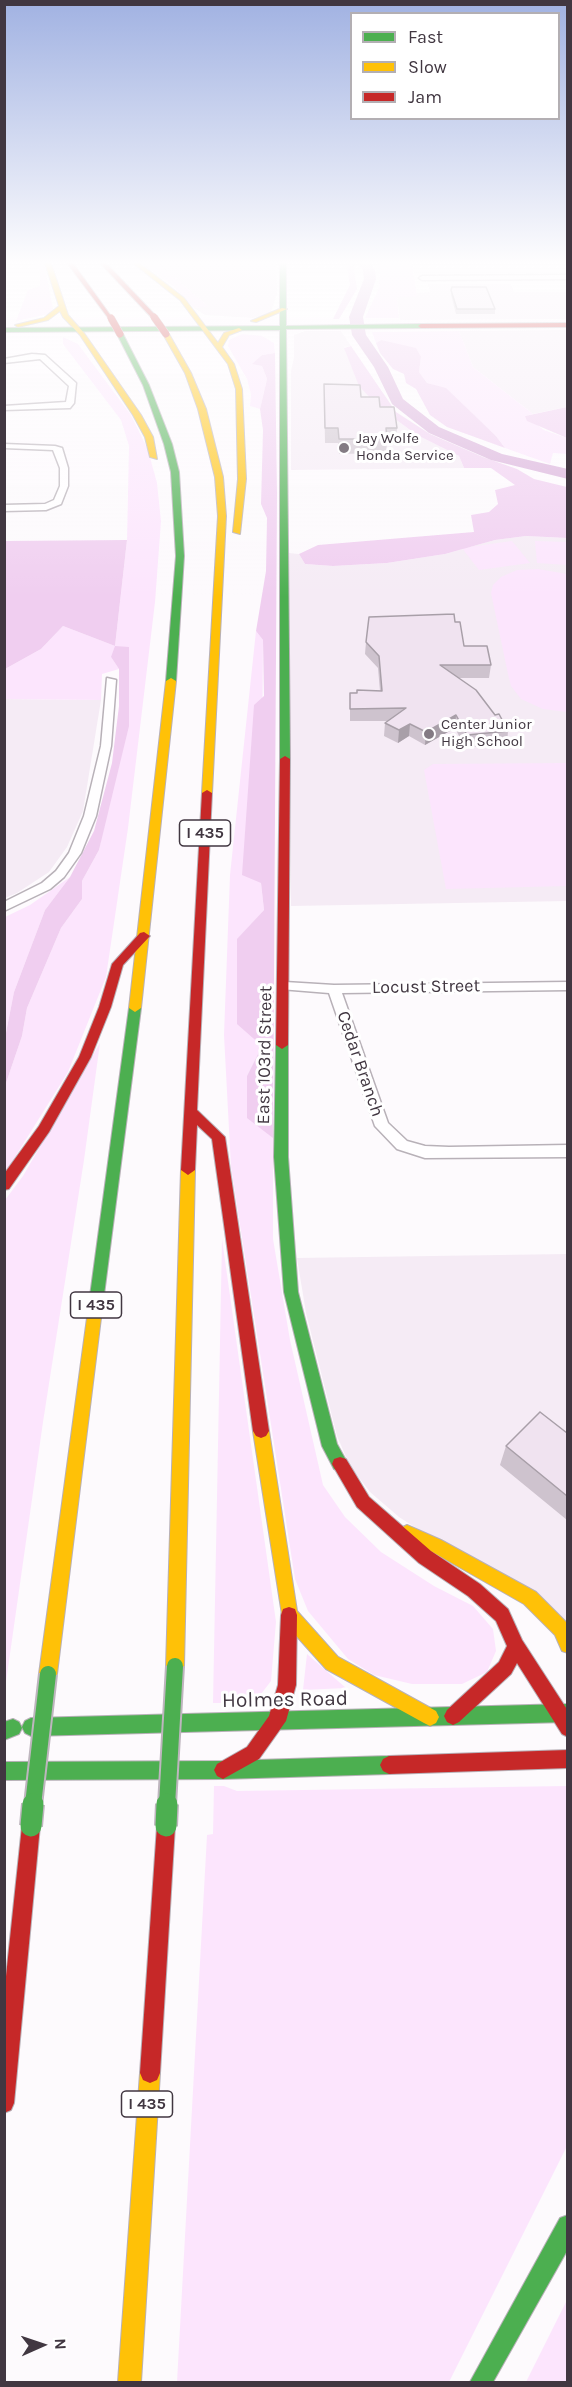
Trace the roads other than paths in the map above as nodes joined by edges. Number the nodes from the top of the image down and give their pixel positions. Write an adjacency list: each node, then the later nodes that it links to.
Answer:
1 (61, 374): 7 (street)
2 (108, 374): 9 (main road)
3 (139, 374): 9 (main road, I 435, bridge)
4 (188, 374): 11 (main road, I 435, bridge)
5 (234, 374): 11 (main road)
6 (284, 374): 15 (main road, East 103rd Street)
7 (4, 408)
8 (4, 446): 10 (street)
9 (177, 488): 14 (main road, I 435)
10 (4, 508)
11 (221, 555): 18 (main road, I 435)
12 (111, 680): 13 (street)
13 (4, 907)
14 (144, 936): 20 (main road); 34 (main road, I 435, bridge)
15 (285, 986): 17 (street, Locust Street); 21 (main road, East 103rd Street)
16 (567, 986): 17 (street, Locust Street)
17 (334, 989): 19 (street, Cedar Branch)
18 (190, 1111): 22 (main road); 36 (main road, I 435, bridge)
19 (567, 1151)
20 (4, 1185)
21 (395, 1528): 23 (main road, East 103rd Street); 24 (main road, East 103rd Street)
22 (289, 1615): 27 (main road); 28 (main road)
23 (567, 1645)
24 (516, 1646): 25 (main road, East 103rd Street); 26 (main road)
25 (562, 1714): 26 (main road, Holmes Road); 29 (main road, East 103rd Street)
26 (453, 1716): 27 (main road, Holmes Road)
27 (430, 1717): 28 (main road, Holmes Road)
28 (277, 1721): 30 (main road, Holmes Road); 32 (main road)
29 (567, 1728)
30 (7, 1729)
31 (567, 1759): 32 (main road)
32 (223, 1770): 33 (main road)
33 (4, 1771)
34 (4, 2103)
35 (567, 2226): 37 (main road)
36 (129, 2382)
37 (481, 2382)

